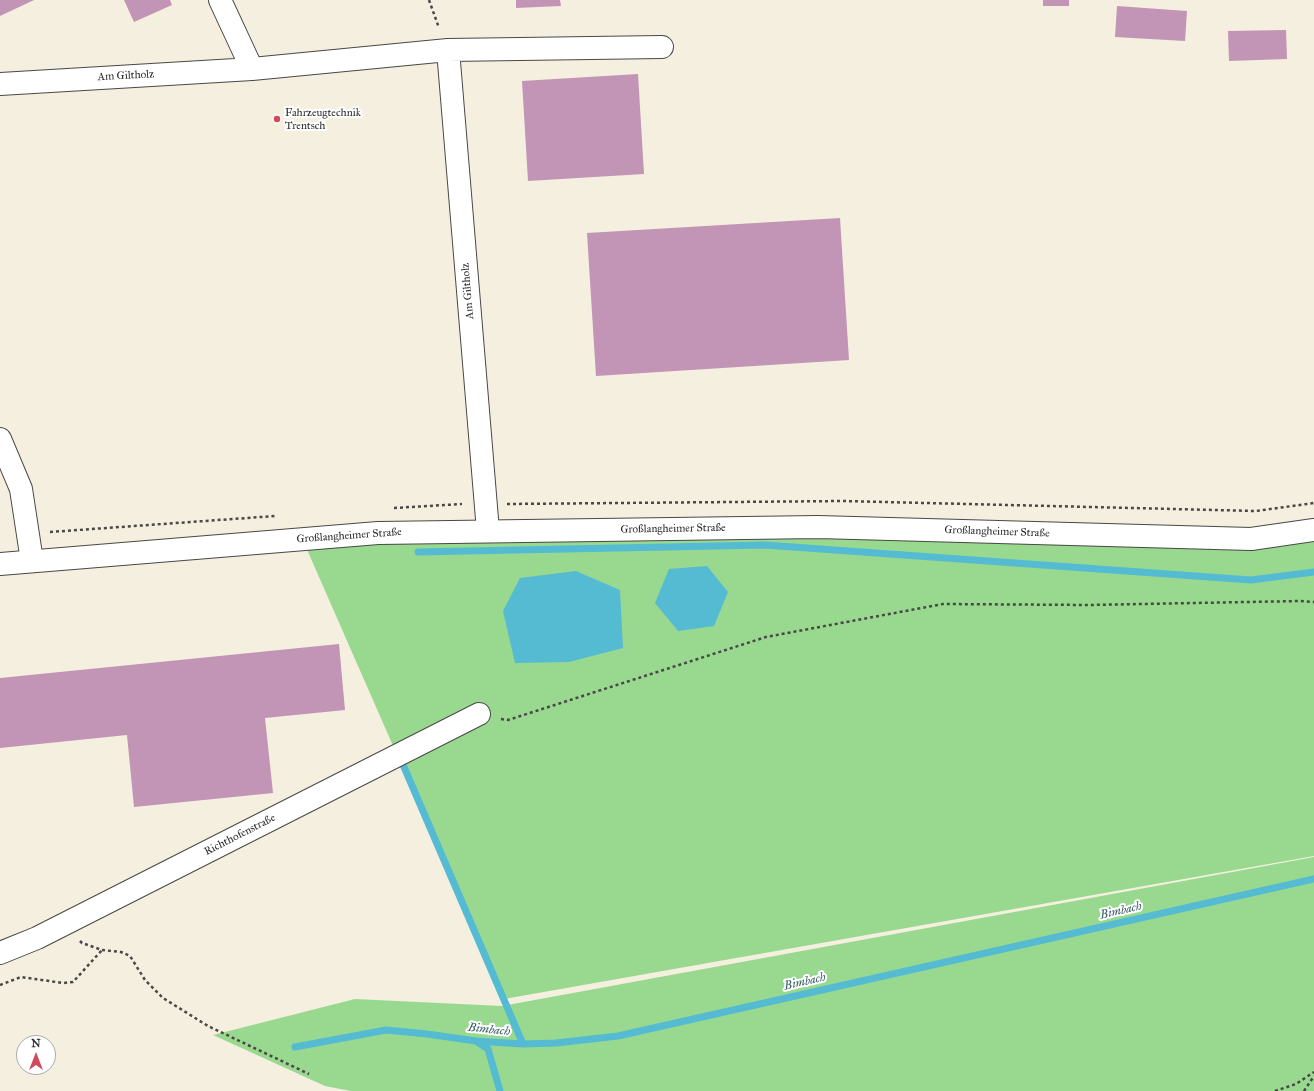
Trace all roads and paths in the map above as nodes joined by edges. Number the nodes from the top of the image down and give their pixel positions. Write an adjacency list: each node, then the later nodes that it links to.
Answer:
1 (220, 0): 5 (street)
2 (429, 0): 4 (path)
3 (662, 47): 4 (street, Am Giltholz)
4 (448, 50): 5 (street, Am Giltholz); 9 (street, Am Giltholz)
5 (252, 69): 6 (street, Am Giltholz)
6 (0, 84)
7 (0, 439): 10 (street)
8 (1314, 530): 9 (street, Großlangheimer Straße)
9 (488, 531): 10 (street, Großlangheimer Straße)
10 (32, 561): 11 (street, Großlangheimer Straße)
11 (0, 564)
12 (1314, 602): 13 (path)
13 (479, 714): 14 (street, Richthofenstraße)
14 (62, 926): 15 (path); 16 (street, Richthofenstraße)
15 (102, 950): 17 (path); 19 (path)
16 (0, 953)
17 (0, 985)
18 (1314, 1072): 21 (path)
19 (309, 1074)
20 (1314, 1076): 22 (path)
21 (1275, 1091)
22 (1304, 1091)

